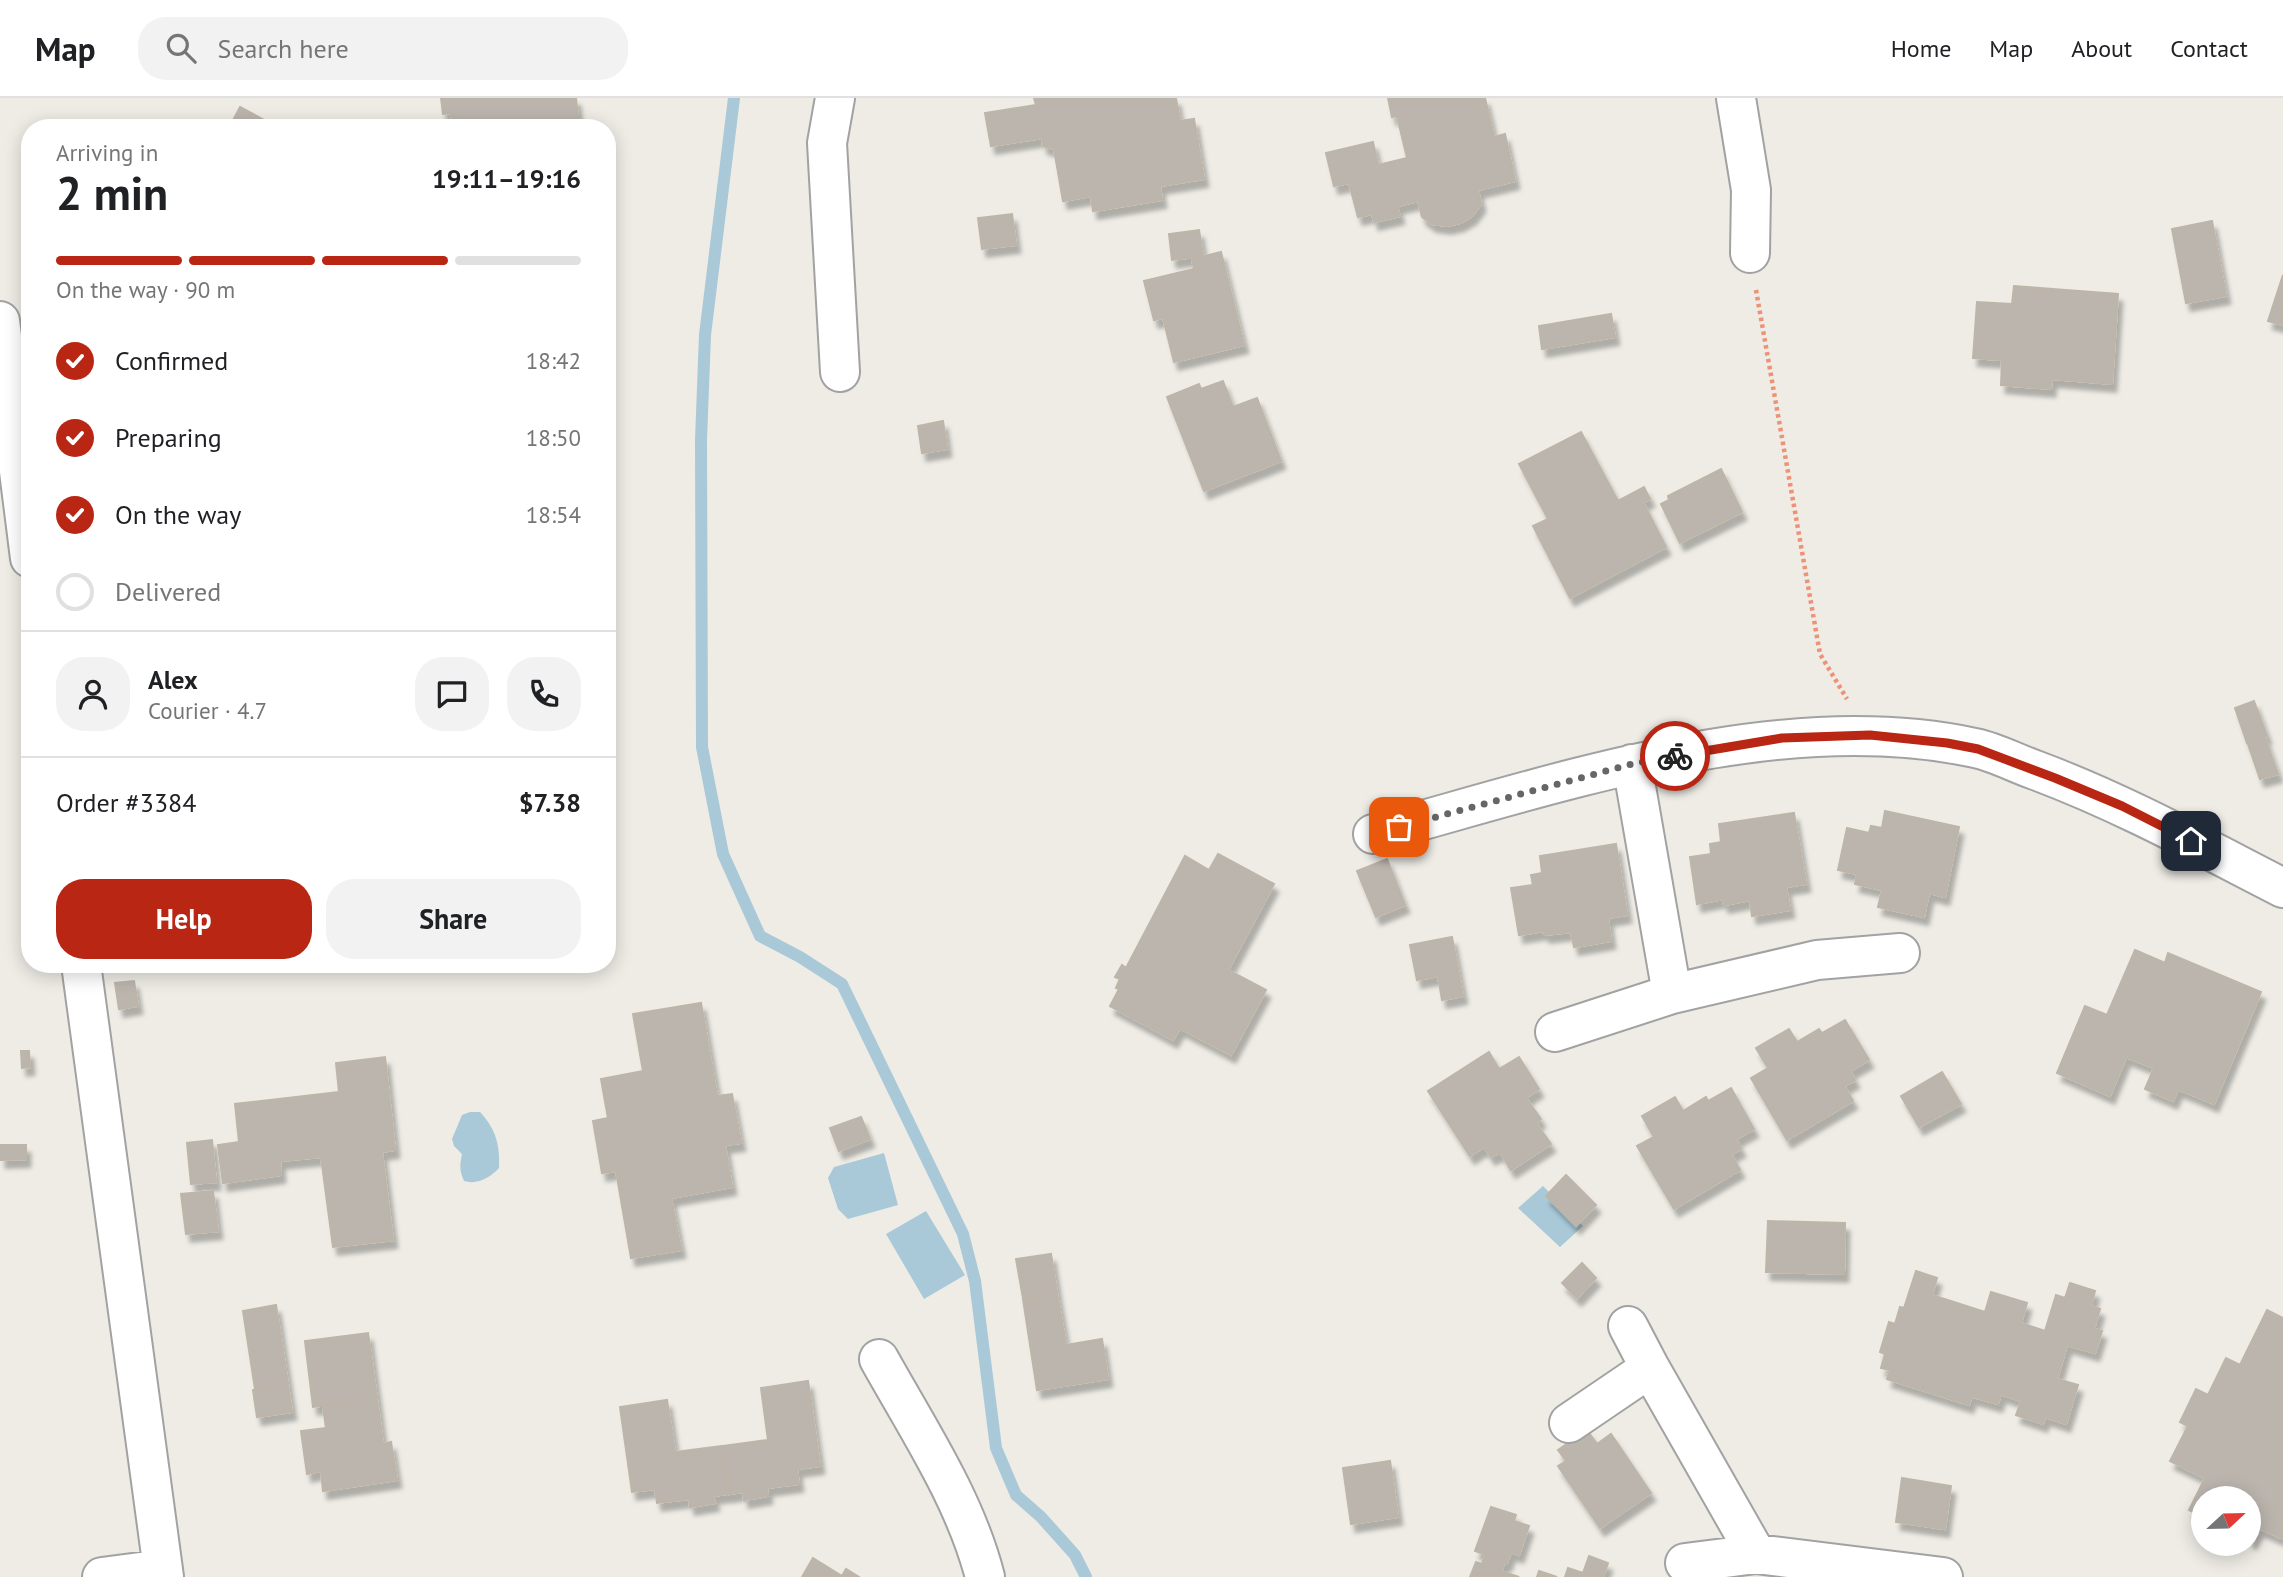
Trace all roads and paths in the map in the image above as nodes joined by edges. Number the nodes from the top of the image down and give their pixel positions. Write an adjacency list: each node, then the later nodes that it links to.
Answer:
1 (835, 98): 5 (street)
2 (1736, 98): 3 (street)
3 (1750, 253): 7 (path)
4 (0, 321): 6 (street)
5 (840, 372)
6 (21, 487)
7 (1870, 735): 8 (street); 10 (street)
8 (1632, 764): 9 (street); 13 (street)
9 (1373, 834)
10 (2283, 888)
11 (1900, 953): 13 (street)
12 (82, 973): 21 (street)
13 (1672, 994): 14 (street)
14 (1555, 1032)
15 (1628, 1326): 17 (street)
16 (879, 1359): 23 (street)
17 (1650, 1368): 18 (street); 19 (street)
18 (1569, 1423)
19 (1756, 1554): 20 (street); 24 (street)
20 (1685, 1563)
21 (164, 1573): 22 (street)
22 (102, 1577)
23 (985, 1577)
24 (1943, 1577)

